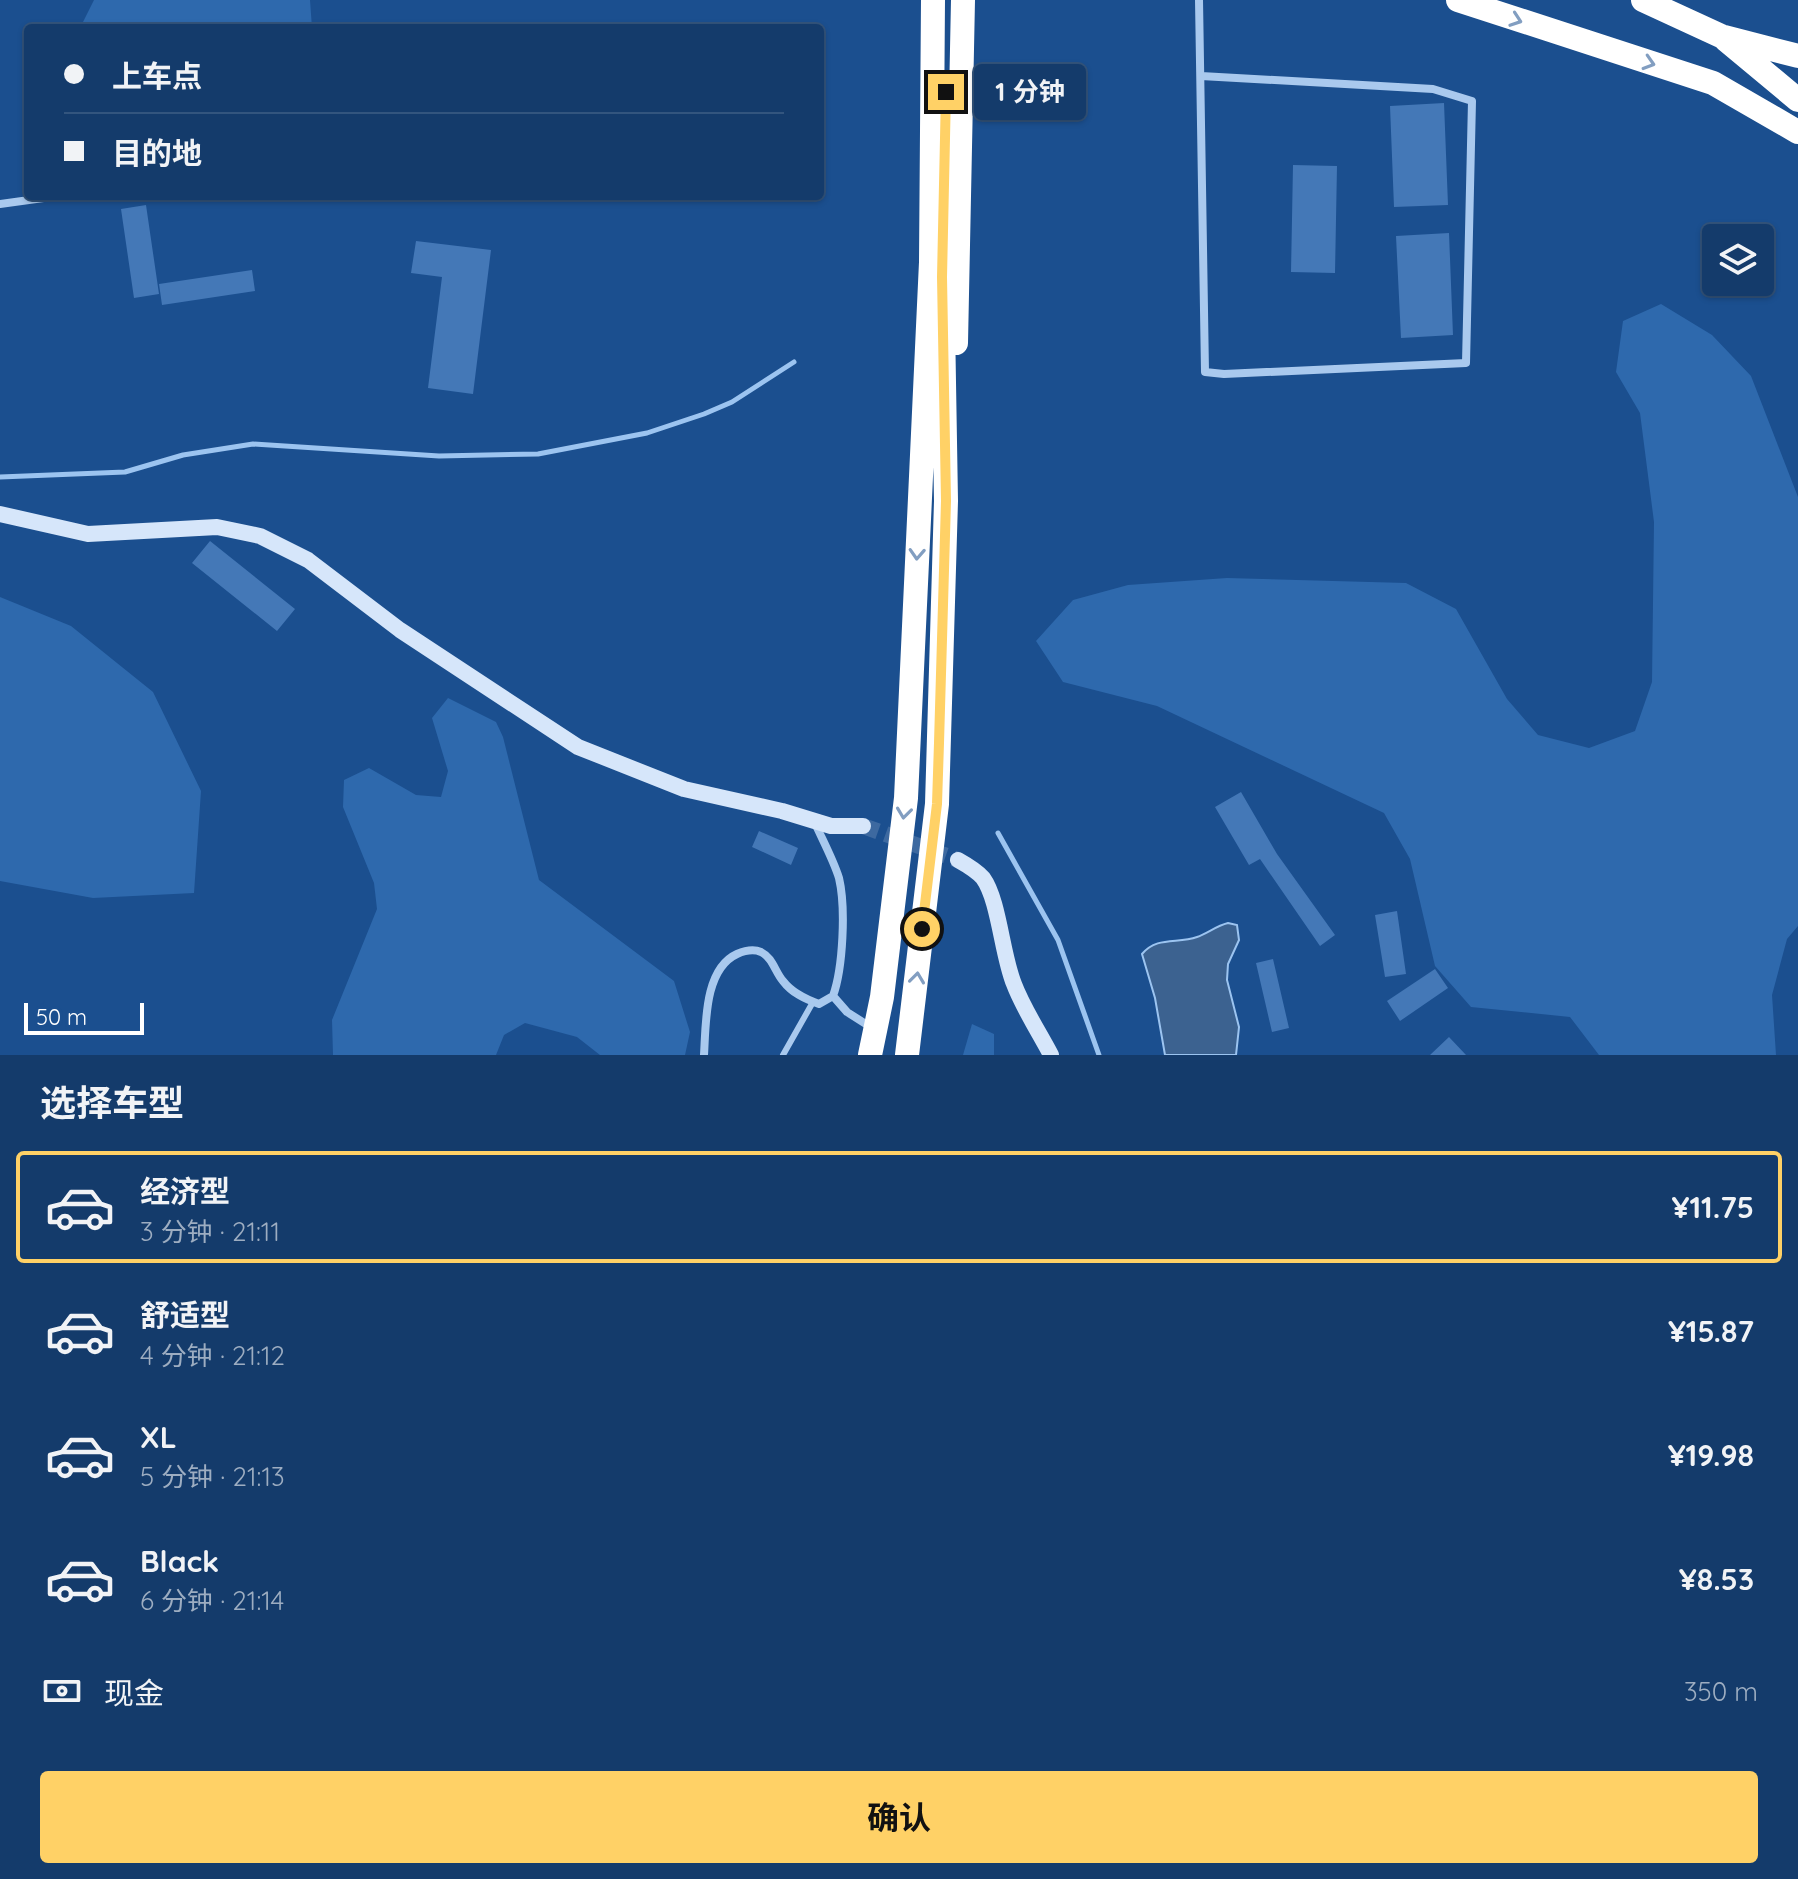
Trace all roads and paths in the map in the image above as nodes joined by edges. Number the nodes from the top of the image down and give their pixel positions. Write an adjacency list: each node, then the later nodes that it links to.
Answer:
1 (919, 0): 15 (highway)
2 (933, 0): 15 (highway)
3 (948, 0): 16 (highway)
4 (963, 0): 16 (highway)
5 (1199, 0): 10 (street)
6 (1458, 0): 12 (highway, one-way to 12)
7 (1643, 0): 8 (highway)
8 (1721, 36): 9 (highway); 11 (highway)
9 (1798, 56)
10 (1201, 76): 10 (street)
11 (1798, 100)
12 (1798, 131)
13 (29, 200): 14 (street)
14 (0, 204)
15 (919, 499): 23 (highway, one-way to 23)
16 (946, 501): 27 (highway, one-way to 16)
17 (0, 514): 18 (street)
18 (814, 821): 19 (street); 21 (street)
19 (863, 826)
20 (958, 860): 28 (street)
21 (833, 996): 22 (street); 23 (street)
22 (813, 1002): 24 (street); 25 (lane)
23 (875, 1030): 26 (highway)
24 (704, 1055)
25 (783, 1055)
26 (870, 1055)
27 (907, 1055)
28 (1051, 1055)

